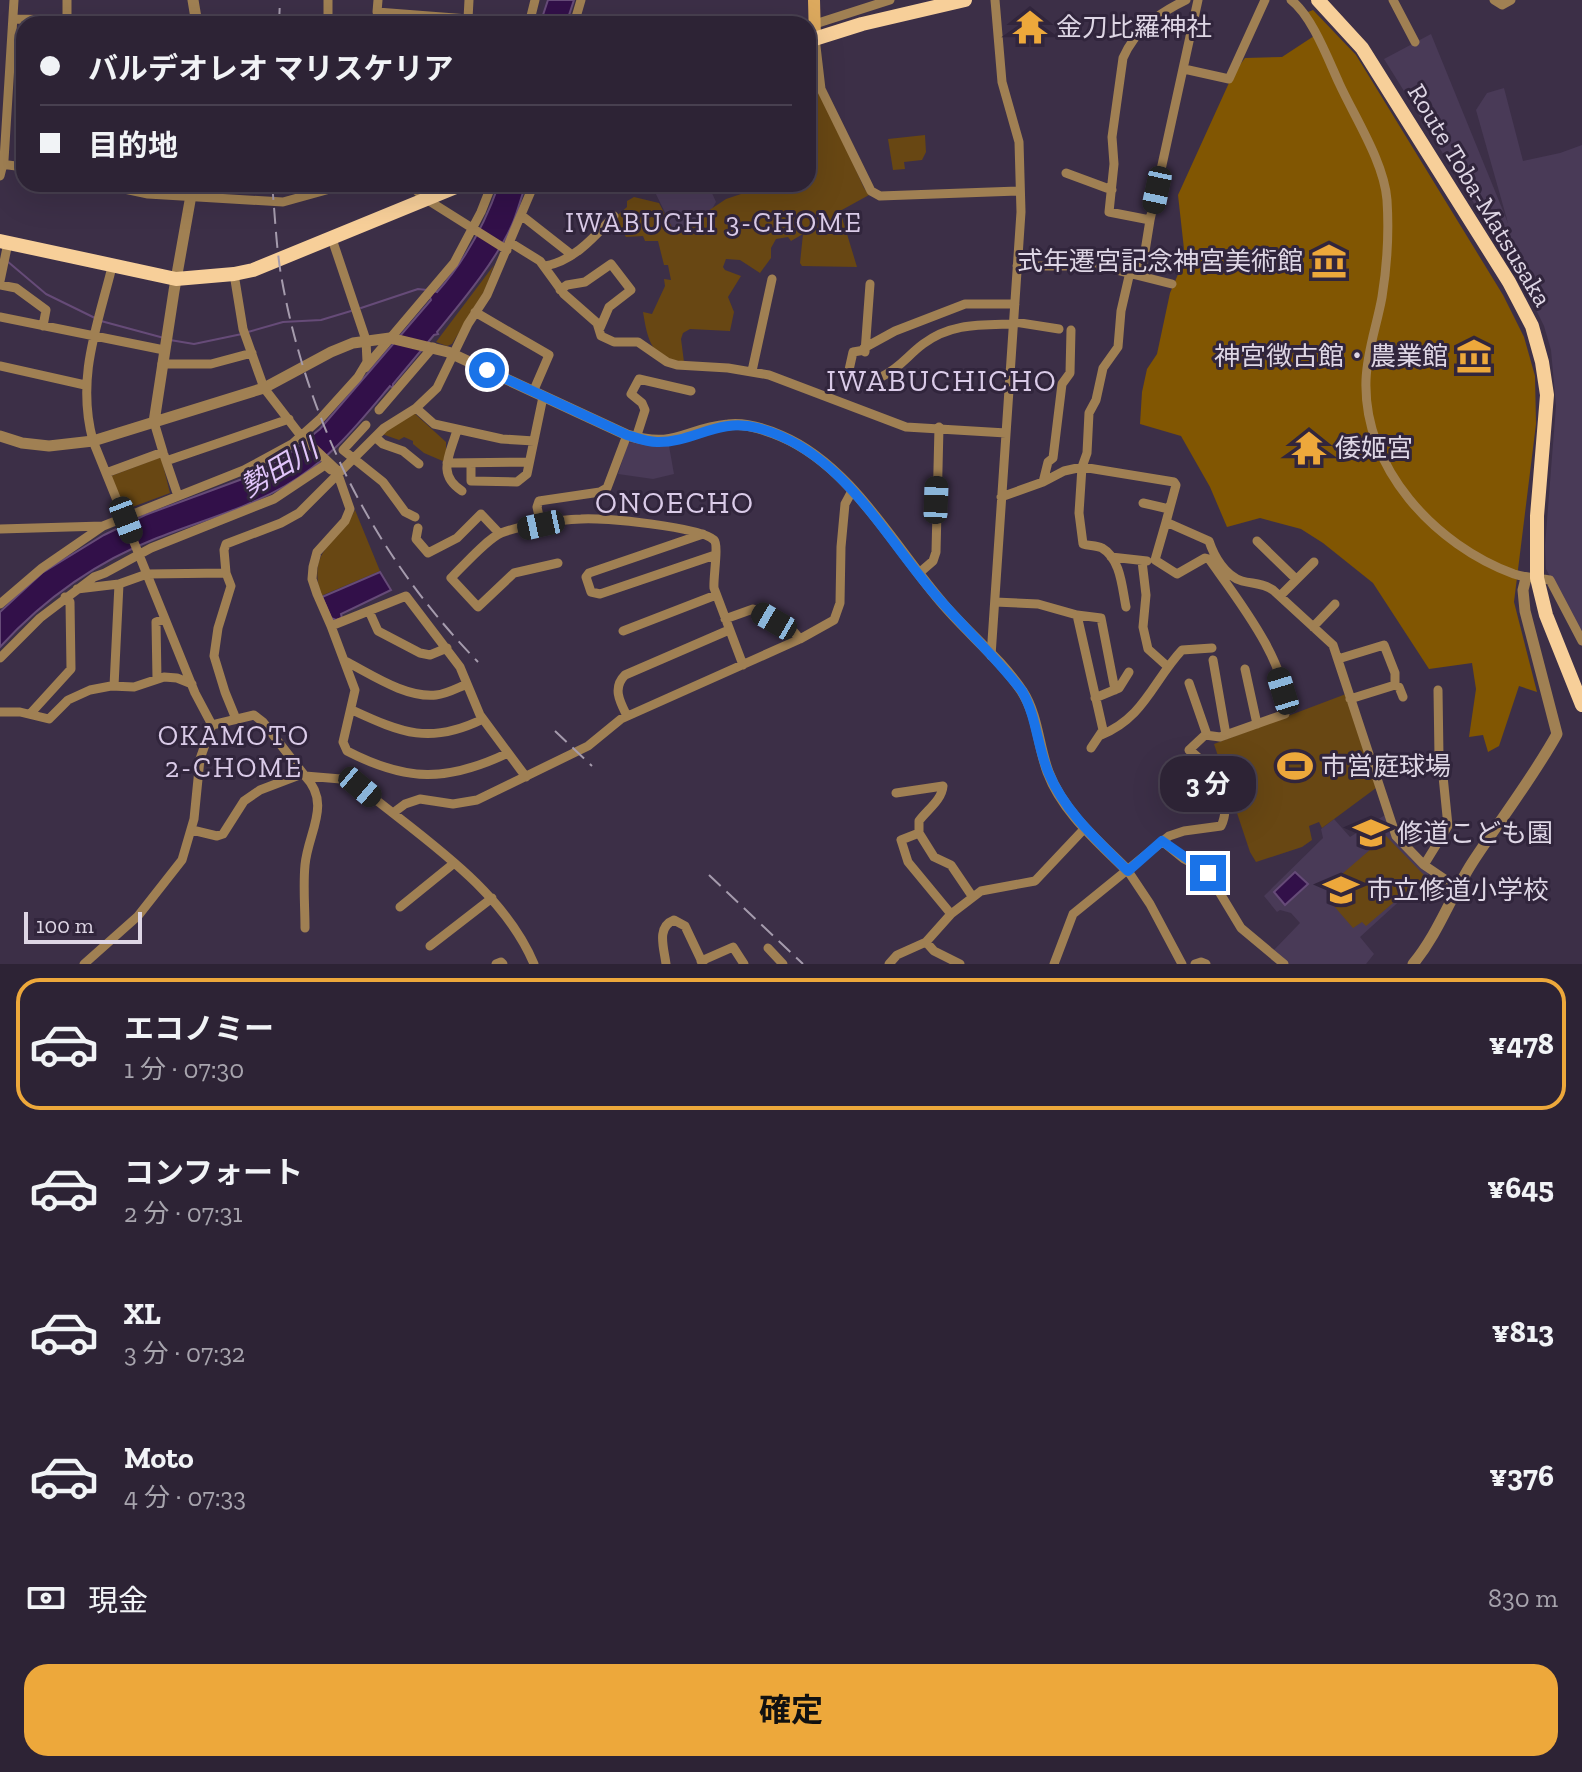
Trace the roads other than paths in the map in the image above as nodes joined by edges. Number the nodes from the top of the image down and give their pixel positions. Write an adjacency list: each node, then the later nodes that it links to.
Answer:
1 (14, 0): 15 (street)
2 (378, 0): 14 (street)
3 (890, 0): 17 (street)
4 (965, 0): 18 (main road)
5 (995, 0): 28 (street)
6 (1186, 0): 27 (street)
7 (1198, 0): 23 (street)
8 (1265, 0): 23 (street)
9 (1291, 0): 134 (street)
10 (1393, 0): 19 (street)
11 (1494, 0): 12 (street)
12 (1511, 0)
13 (1319, 3): 134 (main road, Route Toba-Matsusaka)
14 (411, 16)
15 (14, 23): 16 (street); 20 (street)
16 (0, 27)
17 (816, 33)
18 (816, 33)
19 (1415, 42)
20 (12, 51): 21 (street); 24 (street)
21 (16, 51)
22 (816, 55): 28 (street)
23 (1184, 69): 40 (street)
24 (1, 164): 26 (street)
25 (1066, 173): 27 (street)
26 (0, 176)
27 (1112, 190): 40 (street)
28 (1020, 191): 47 (street)
29 (139, 192): 36 (street)
30 (193, 192): 36 (street)
31 (314, 192): 36 (street)
32 (418, 192): 37 (street)
33 (443, 192): 37 (main road)
34 (489, 192): 41 (street)
35 (531, 192): 38 (street)
36 (193, 197): 52 (street)
37 (426, 199): 41 (street); 42 (main road)
38 (521, 215): 44 (street); 45 (street)
39 (614, 216): 45 (street)
40 (1150, 220): 51 (street)
41 (473, 230): 44 (street); 67 (street)
42 (331, 236): 50 (main road); 68 (street)
43 (5, 246): 48 (main road); 54 (street)
44 (507, 247): 46 (street); 59 (street)
45 (572, 255): 46 (street)
46 (545, 266): 57 (street)
47 (1017, 266): 49 (street); 58 (street)
48 (112, 267): 52 (main road); 66 (street)
49 (1130, 272): 51 (street); 104 (street)
50 (234, 274): 52 (main road); 72 (street)
51 (1141, 276): 56 (street)
52 (176, 279): 69 (street)
53 (772, 279): 78 (street)
54 (0, 283): 62 (street)
55 (870, 284): 71 (street)
56 (1172, 284)
57 (560, 290): 63 (street); 63 (street)
58 (1015, 304): 61 (street); 71 (street)
59 (475, 312): 73 (street); 83 (street)
60 (0, 317): 62 (street)
61 (1014, 323): 64 (street); 79 (street); 91 (street)
62 (43, 326): 66 (street)
63 (600, 328): 78 (street)
64 (1059, 329)
65 (1071, 330): 107 (street)
66 (94, 338): 69 (street); 80 (street)
67 (392, 338): 68 (street); 70 (street); 76 (street)
68 (366, 340): 76 (street); 81 (street)
69 (165, 343): 74 (street)
70 (432, 347): 73 (street); 85 (street)
71 (865, 351): 77 (street)
72 (252, 353): 74 (street); 81 (street)
73 (453, 355): 83 (street); 84 (street)
74 (162, 364): 87 (street)
75 (0, 366): 80 (street)
76 (365, 368): 93 (street)
77 (849, 370)
78 (752, 371): 89 (street)
79 (883, 376)
80 (85, 385): 96 (street)
81 (264, 388): 86 (street); 87 (street)
82 (691, 391): 95 (street)
83 (538, 395): 95 (street); 97 (street)
84 (416, 408): 90 (street); 94 (street)
85 (379, 410)
86 (289, 419): 93 (street); 98 (street)
87 (154, 422): 96 (street); 98 (street)
88 (366, 425): 99 (street)
89 (939, 427): 91 (street); 133 (street)
90 (457, 430): 97 (street); 101 (street)
91 (1006, 433): 111 (street)
92 (0, 436): 96 (street)
93 (302, 437): 105 (street); 110 (street)
94 (375, 437): 99 (street); 103 (street)
95 (631, 437): 109 (street); 117 (street)
96 (93, 441): 106 (street)
97 (534, 441): 100 (street)
98 (164, 457): 106 (street); 110 (street)
99 (352, 460): 105 (street); 114 (street)
100 (529, 462): 102 (street); 102 (street)
101 (447, 463): 102 (street); 108 (street)
102 (471, 463)
103 (419, 464)
104 (1082, 467): 107 (street); 113 (street); 126 (street)
105 (336, 472): 124 (street); 131 (street); 149 (street)
106 (106, 473): 115 (street)
107 (1043, 482): 111 (street)
108 (462, 491)
109 (852, 491): 133 (street); 153 (street)
110 (178, 496): 115 (street)
111 (1001, 497): 141 (street)
112 (1143, 503): 113 (street)
113 (1169, 509): 116 (street)
114 (415, 517)
115 (125, 518): 118 (street); 124 (street)
116 (1166, 522): 127 (street); 139 (street)
117 (541, 525): 121 (street); 122 (street)
118 (103, 526): 120 (street); 142 (street)
119 (418, 528): 121 (street)
120 (0, 529)
121 (499, 533): 130 (street)
122 (703, 534): 125 (street); 125 (street)
123 (1257, 541): 135 (street)
124 (139, 553): 132 (street); 137 (street)
125 (715, 555): 138 (street)
126 (1111, 557): 128 (street); 144 (street)
127 (1155, 560): 128 (street); 184 (street)
128 (1142, 561): 163 (street)
129 (1314, 562): 135 (street)
130 (558, 563)
131 (226, 573): 132 (street); 182 (street)
132 (147, 574): 136 (street); 147 (street)
133 (918, 574): 157 (street)
134 (1532, 578): 154 (street); 177 (main road, Route Toba-Matsusaka); 202 (street)
135 (1296, 579): 139 (street)
136 (119, 584): 137 (street); 171 (street)
137 (77, 589): 140 (street)
138 (716, 595): 148 (street); 152 (street)
139 (1280, 596): 150 (street)
140 (65, 597): 158 (street); 180 (street)
141 (995, 602): 146 (street); 157 (street)
142 (0, 604)
143 (1335, 604): 150 (street)
144 (1126, 607)
145 (369, 611): 149 (street); 155 (street); 155 (street)
146 (1077, 615): 172 (street); 175 (street)
147 (165, 619): 166 (street); 168 (street)
148 (725, 619): 151 (street); 153 (street)
149 (331, 626): 161 (street)
150 (1313, 627): 159 (street)
151 (729, 630): 162 (street); 181 (street)
152 (623, 631)
153 (800, 639): 162 (street)
154 (1582, 641)
155 (447, 648): 169 (street)
156 (1212, 648): 163 (street)
157 (991, 656): 195 (street)
158 (0, 658)
159 (1338, 659): 170 (street); 176 (street)
160 (1213, 660): 188 (street)
161 (345, 661): 169 (street); 178 (street)
162 (743, 665): 181 (street)
163 (1167, 666): 186 (street)
164 (1245, 669): 184 (street)
165 (1129, 672): 172 (street)
166 (157, 679): 168 (street); 171 (street)
167 (1189, 683): 187 (street)
168 (192, 684): 185 (street)
169 (467, 684): 183 (street)
170 (1395, 685): 174 (street); 176 (street)
171 (114, 686): 180 (street)
172 (1115, 690): 175 (street)
173 (1438, 690): 200 (street)
174 (1403, 697)
175 (1095, 698): 186 (street)
176 (1350, 699): 200 (street)
177 (1582, 705)
178 (352, 710): 183 (street); 190 (street)
179 (0, 712): 180 (street)
180 (30, 714)
181 (627, 716): 192 (street)
182 (236, 719): 185 (street); 191 (street)
183 (483, 719): 190 (street)
184 (1257, 724): 188 (street)
185 (212, 725): 196 (street)
186 (1101, 735): 189 (street)
187 (1207, 735): 188 (street); 198 (street)
188 (1226, 735)
189 (1091, 748)
190 (508, 753): 192 (street)
191 (304, 775): 194 (street); 196 (street); 207 (street)
192 (526, 777): 194 (street)
193 (896, 793): 197 (street)
194 (393, 813): 199 (street)
195 (1085, 828): 201 (street); 203 (street)
196 (192, 830): 214 (street)
197 (919, 833): 203 (street); 206 (street)
198 (1162, 841): 201 (street); 225 (street)
199 (453, 864): 204 (street); 205 (street)
200 (1424, 865): 202 (street)
201 (1128, 871): 212 (street); 213 (street)
202 (1458, 888): 226 (street)
203 (972, 896): 206 (street)
204 (492, 898): 209 (street); 217 (street)
205 (400, 907)
206 (951, 914): 208 (street)
207 (305, 928)
208 (926, 942): 221 (street); 222 (street)
209 (430, 946)
210 (768, 948): 220 (street)
211 (702, 962): 218 (street); 219 (street)
212 (1055, 963)
213 (1180, 963)
214 (84, 964)
215 (496, 964): 216 (street)
216 (503, 964)
217 (534, 964)
218 (666, 964)
219 (744, 964)
220 (783, 964)
221 (889, 964)
222 (960, 964)
223 (1195, 964): 224 (street)
224 (1206, 964)
225 (1284, 964)
226 (1413, 964)

